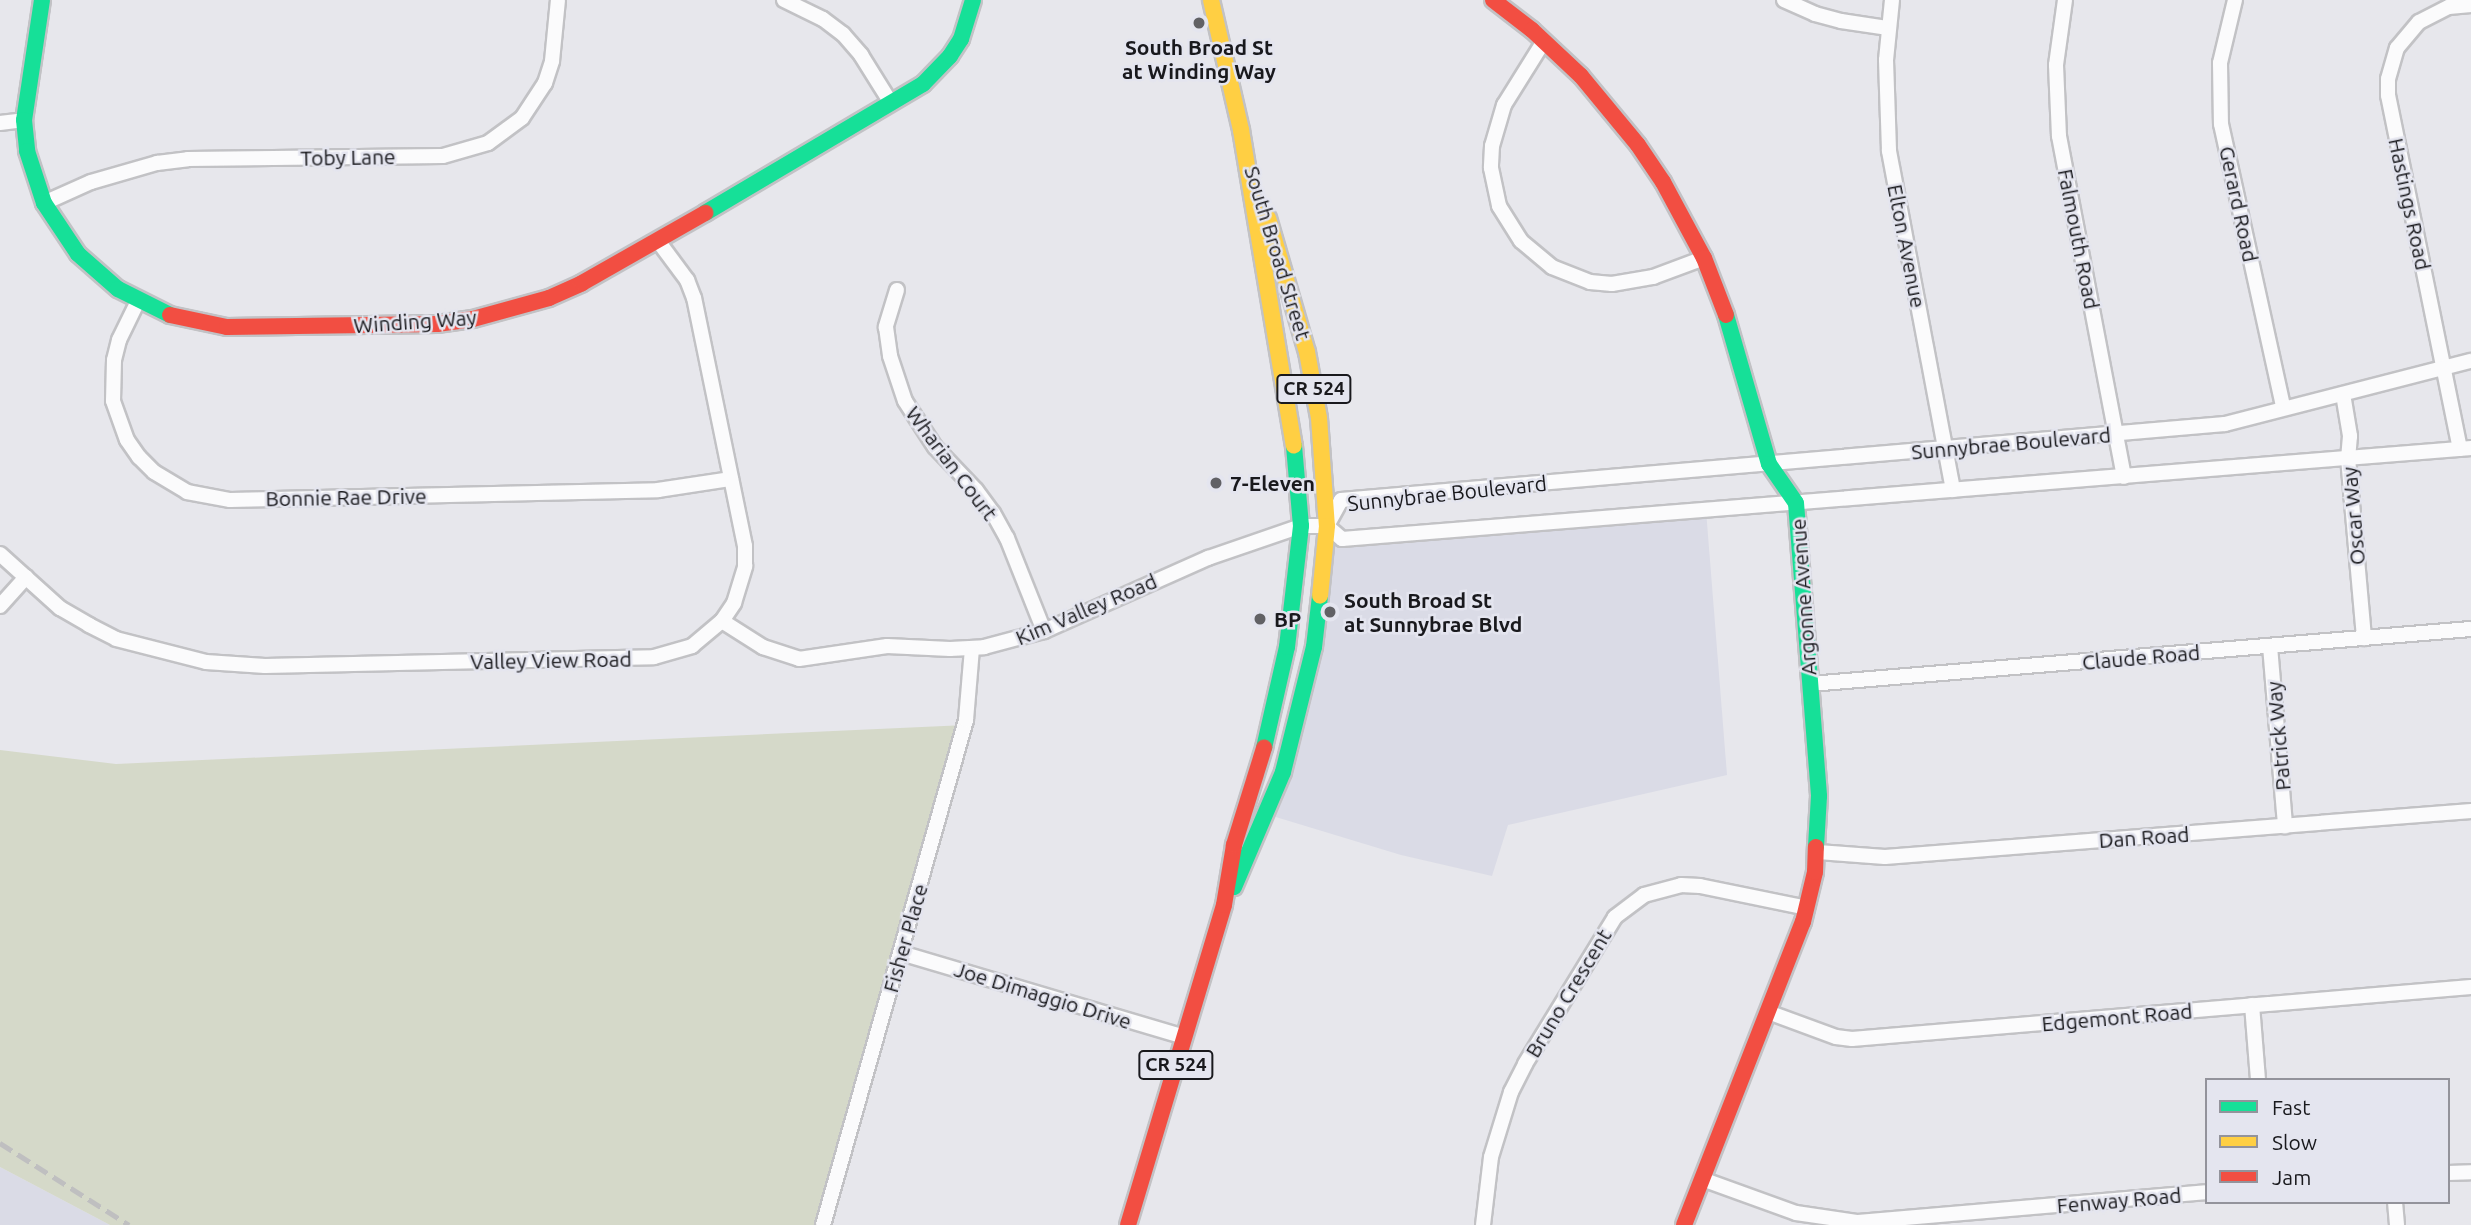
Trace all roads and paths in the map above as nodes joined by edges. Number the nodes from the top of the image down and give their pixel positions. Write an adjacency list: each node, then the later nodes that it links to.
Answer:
1 (42, 0): 15 (street, Winding Way)
2 (558, 0): 18 (street, Toby Lane)
3 (784, 0): 14 (street)
4 (973, 0): 14 (street, Winding Way)
5 (1211, 0): 17 (street, South Broad Street / CR 524)
6 (1493, 0): 13 (street, Argonne Avenue)
7 (1784, 0): 12 (street)
8 (1892, 0): 12 (street, Elton Avenue)
9 (2065, 0): 27 (street, Falmouth Road)
10 (2235, 0): 26 (street, Gerard Road)
11 (2471, 5): 24 (street, Hastings Road)
12 (1888, 28): 29 (street, Elton Avenue)
13 (1545, 41): 20 (street, Argonne Avenue); 20 (street)
14 (891, 103): 19 (street, Winding Way)
15 (24, 120): 16 (street); 18 (street, Winding Way)
16 (0, 122)
17 (1241, 130): 36 (street, South Broad Street / CR 524); 37 (street, South Broad Street / CR 524)
18 (44, 203): 22 (street, Winding Way)
19 (658, 240): 22 (street, Winding Way); 33 (street, Valley View Road)
20 (1704, 258): 31 (street, Argonne Avenue)
21 (897, 290): 43 (street, Wharian Court)
22 (138, 302): 33 (street, Bonnie Rae Drive)
23 (2471, 361): 24 (street, Sunnybrae Boulevard)
24 (2445, 368): 25 (street, Sunnybrae Boulevard); 28 (street, Hastings Road)
25 (2343, 394): 26 (street, Sunnybrae Boulevard); 30 (street, Oscar Way)
26 (2283, 407): 27 (street, Sunnybrae Boulevard)
27 (2117, 434): 29 (street, Sunnybrae Boulevard); 32 (street, Falmouth Road)
28 (2465, 448): 30 (street, Sunnybrae Boulevard)
29 (1947, 449): 31 (street, Sunnybrae Boulevard); 34 (street, Elton Avenue)
30 (2348, 458): 32 (street, Sunnybrae Boulevard); 44 (street, Oscar Way)
31 (1769, 464): 35 (street, Argonne Avenue); 37 (street, Sunnybrae Boulevard)
32 (2124, 477): 34 (street, Sunnybrae Boulevard)
33 (731, 479): 41 (street, Valley View Road)
34 (1953, 490): 35 (street, Sunnybrae Boulevard)
35 (1796, 503): 37 (street, Sunnybrae Boulevard); 47 (street, Argonne Avenue)
36 (1301, 526): 37 (street, Kim Valley Road); 43 (street, Kim Valley Road); 49 (street, South Broad Street / CR 524)
37 (1327, 526): 48 (street, South Broad Street / CR 524)
38 (0, 554): 39 (street, Valley View Road)
39 (26, 577): 40 (street); 41 (street, Valley View Road)
40 (0, 606)
41 (722, 621): 46 (street, Kim Valley Road)
42 (2471, 629): 44 (street, Claude Road)
43 (1044, 631): 46 (street, Kim Valley Road)
44 (2364, 638): 45 (street, Claude Road)
45 (2270, 646): 47 (street, Claude Road); 53 (street, Patrick Way)
46 (972, 649): 57 (street, Fisher Place)
47 (1810, 684): 54 (street, Argonne Avenue)
48 (1297, 723): 49 (street); 51 (street, South Broad Street / CR 524)
49 (1269, 730): 50 (street, South Broad Street / CR 524)
50 (1259, 764): 51 (street); 55 (street, South Broad Street / CR 524)
51 (1283, 772): 55 (street, South Broad Street / CR 524)
52 (2471, 811): 53 (street, Dan Road)
53 (2285, 825): 54 (street, Dan Road)
54 (1818, 852): 56 (street, Argonne Avenue)
55 (1224, 905): 61 (street, South Broad Street / CR 524)
56 (1807, 908): 60 (street, Argonne Avenue); 71 (street, Bruno Crescent)
57 (901, 953): 61 (street, Joe Dimaggio Drive); 69 (street, Fisher Place)
58 (2471, 987): 59 (street, Edgemont Road)
59 (2252, 1005): 60 (street, Edgemont Road); 62 (street)
60 (1768, 1012): 65 (street, Argonne Avenue)
61 (1184, 1037): 70 (street, South Broad Street / CR 524)
62 (2258, 1078)
63 (2471, 1172): 64 (street)
64 (2450, 1173)
65 (1702, 1179): 68 (street, Fenway Road); 72 (street, Argonne Avenue)
66 (2205, 1192): 68 (street, Fenway Road)
67 (2395, 1204): 73 (street)
68 (1858, 1224)
69 (823, 1225)
70 (1128, 1225)
71 (1483, 1225)
72 (1684, 1225)
73 (2397, 1225)

